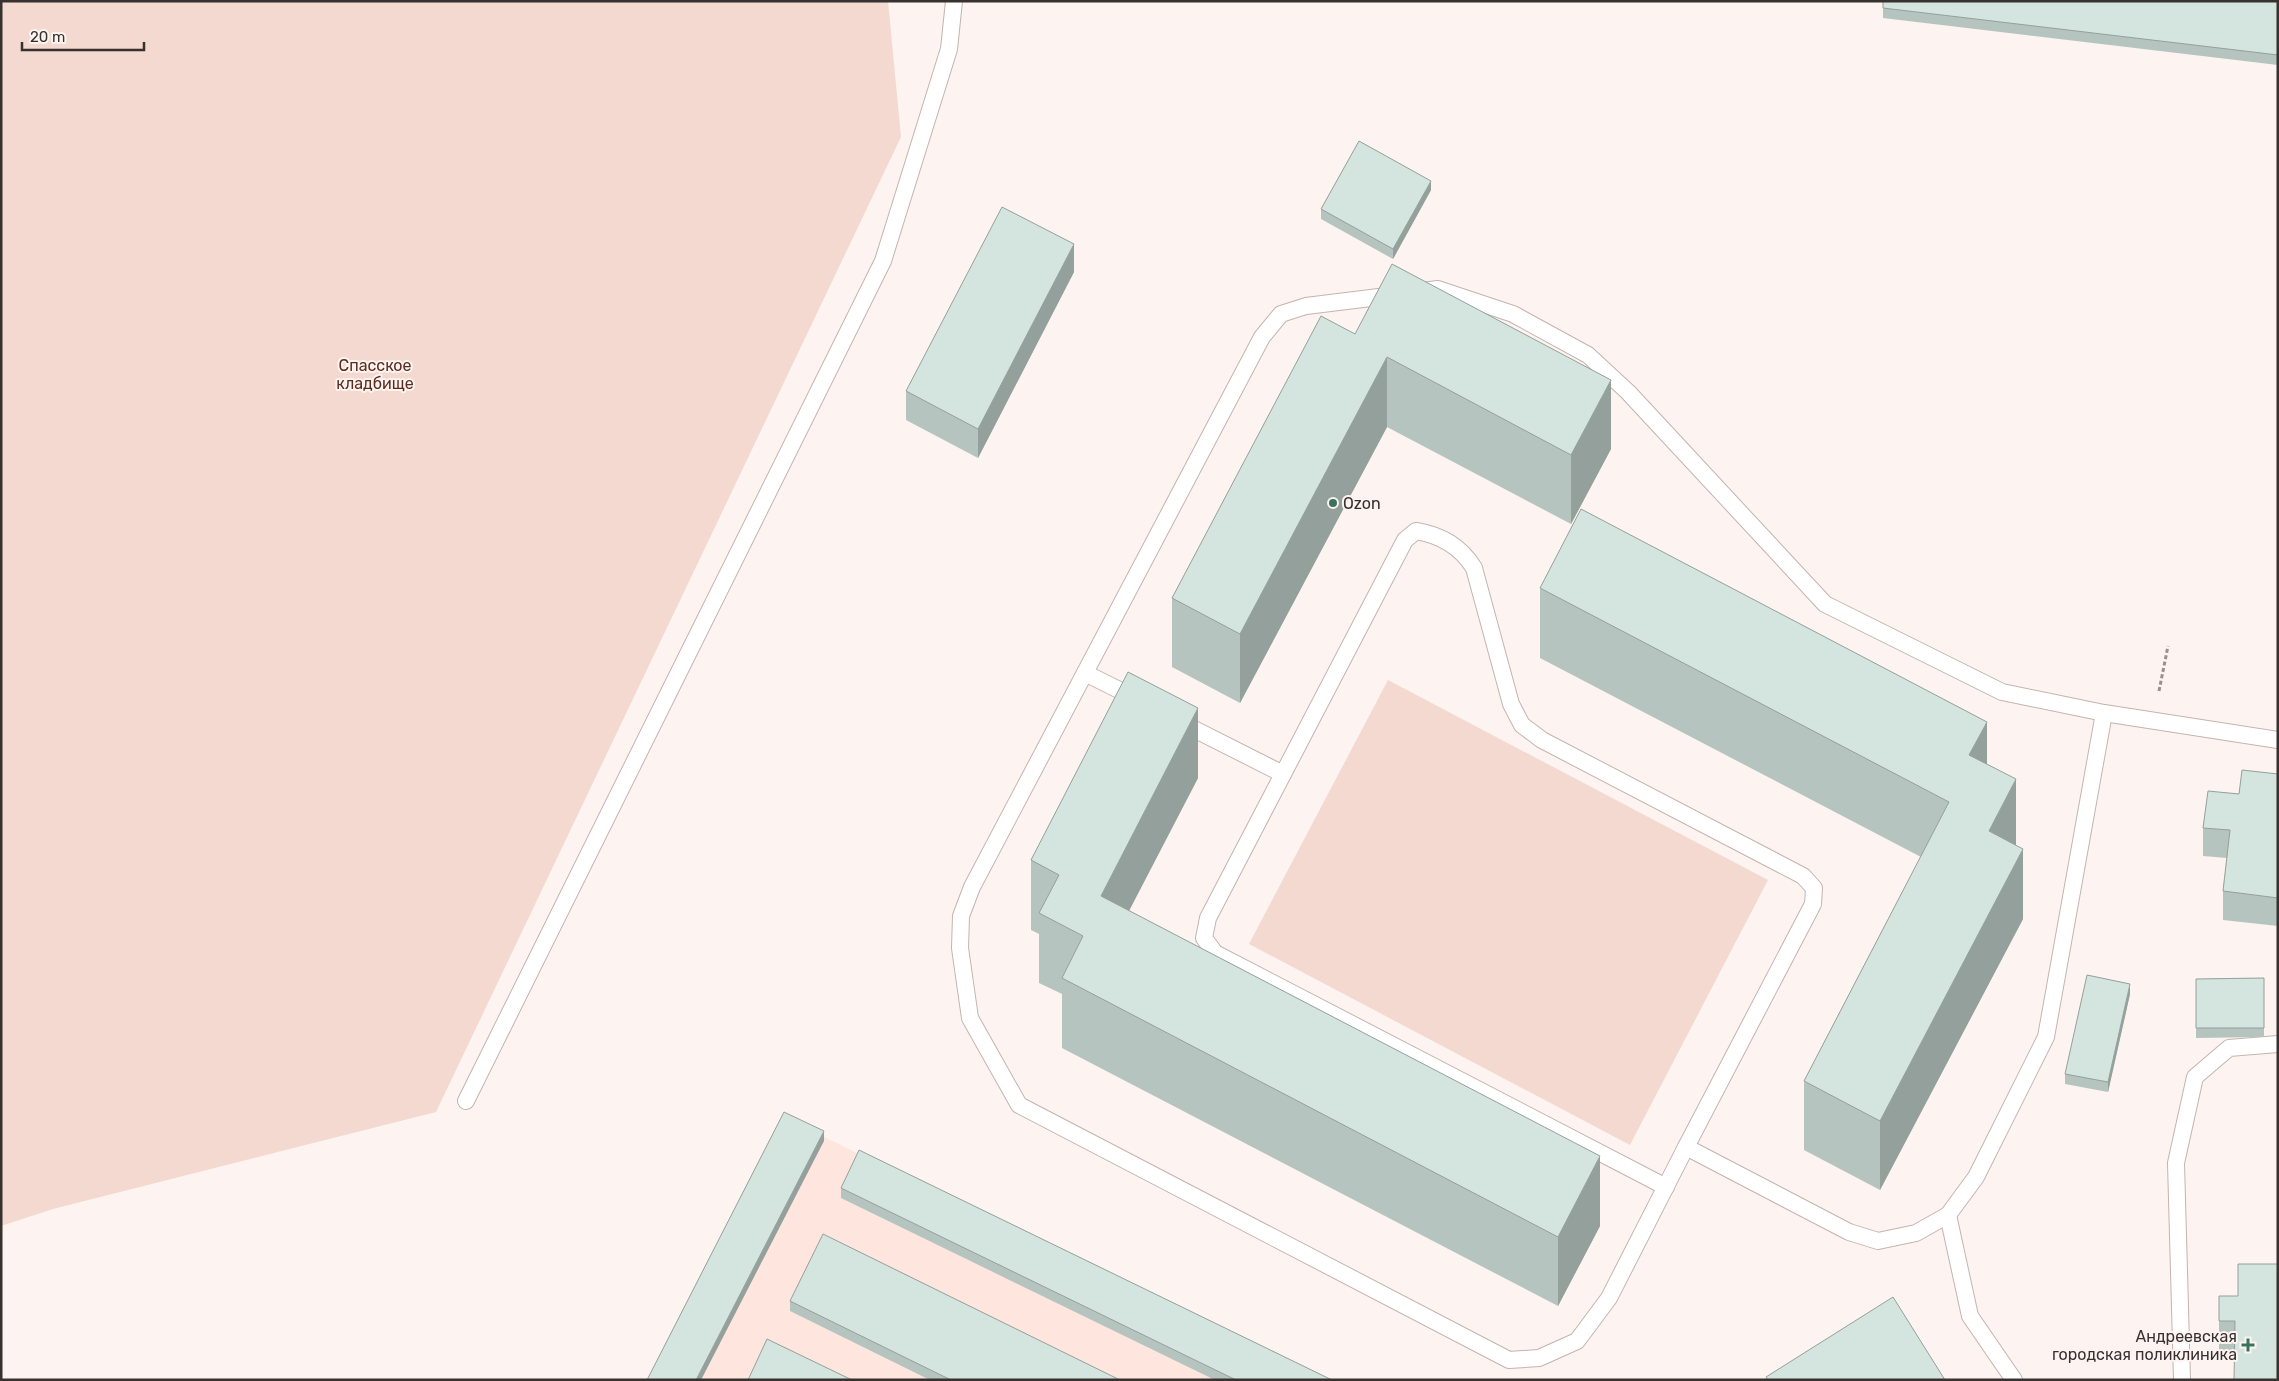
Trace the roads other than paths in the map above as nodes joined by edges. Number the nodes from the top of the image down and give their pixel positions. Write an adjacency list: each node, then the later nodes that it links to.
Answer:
1 (954, 1): 7 (lane)
2 (1085, 673): 3 (lane); 5 (lane); 9 (lane)
3 (2104, 713): 4 (lane); 10 (lane)
4 (2278, 740)
5 (1283, 774): 8 (lane); 9 (lane)
6 (2278, 1044): 12 (lane)
7 (466, 1101)
8 (1686, 1147): 9 (lane); 10 (lane)
9 (1666, 1187)
10 (1948, 1216): 11 (lane)
11 (2014, 1380)
12 (2182, 1380)

